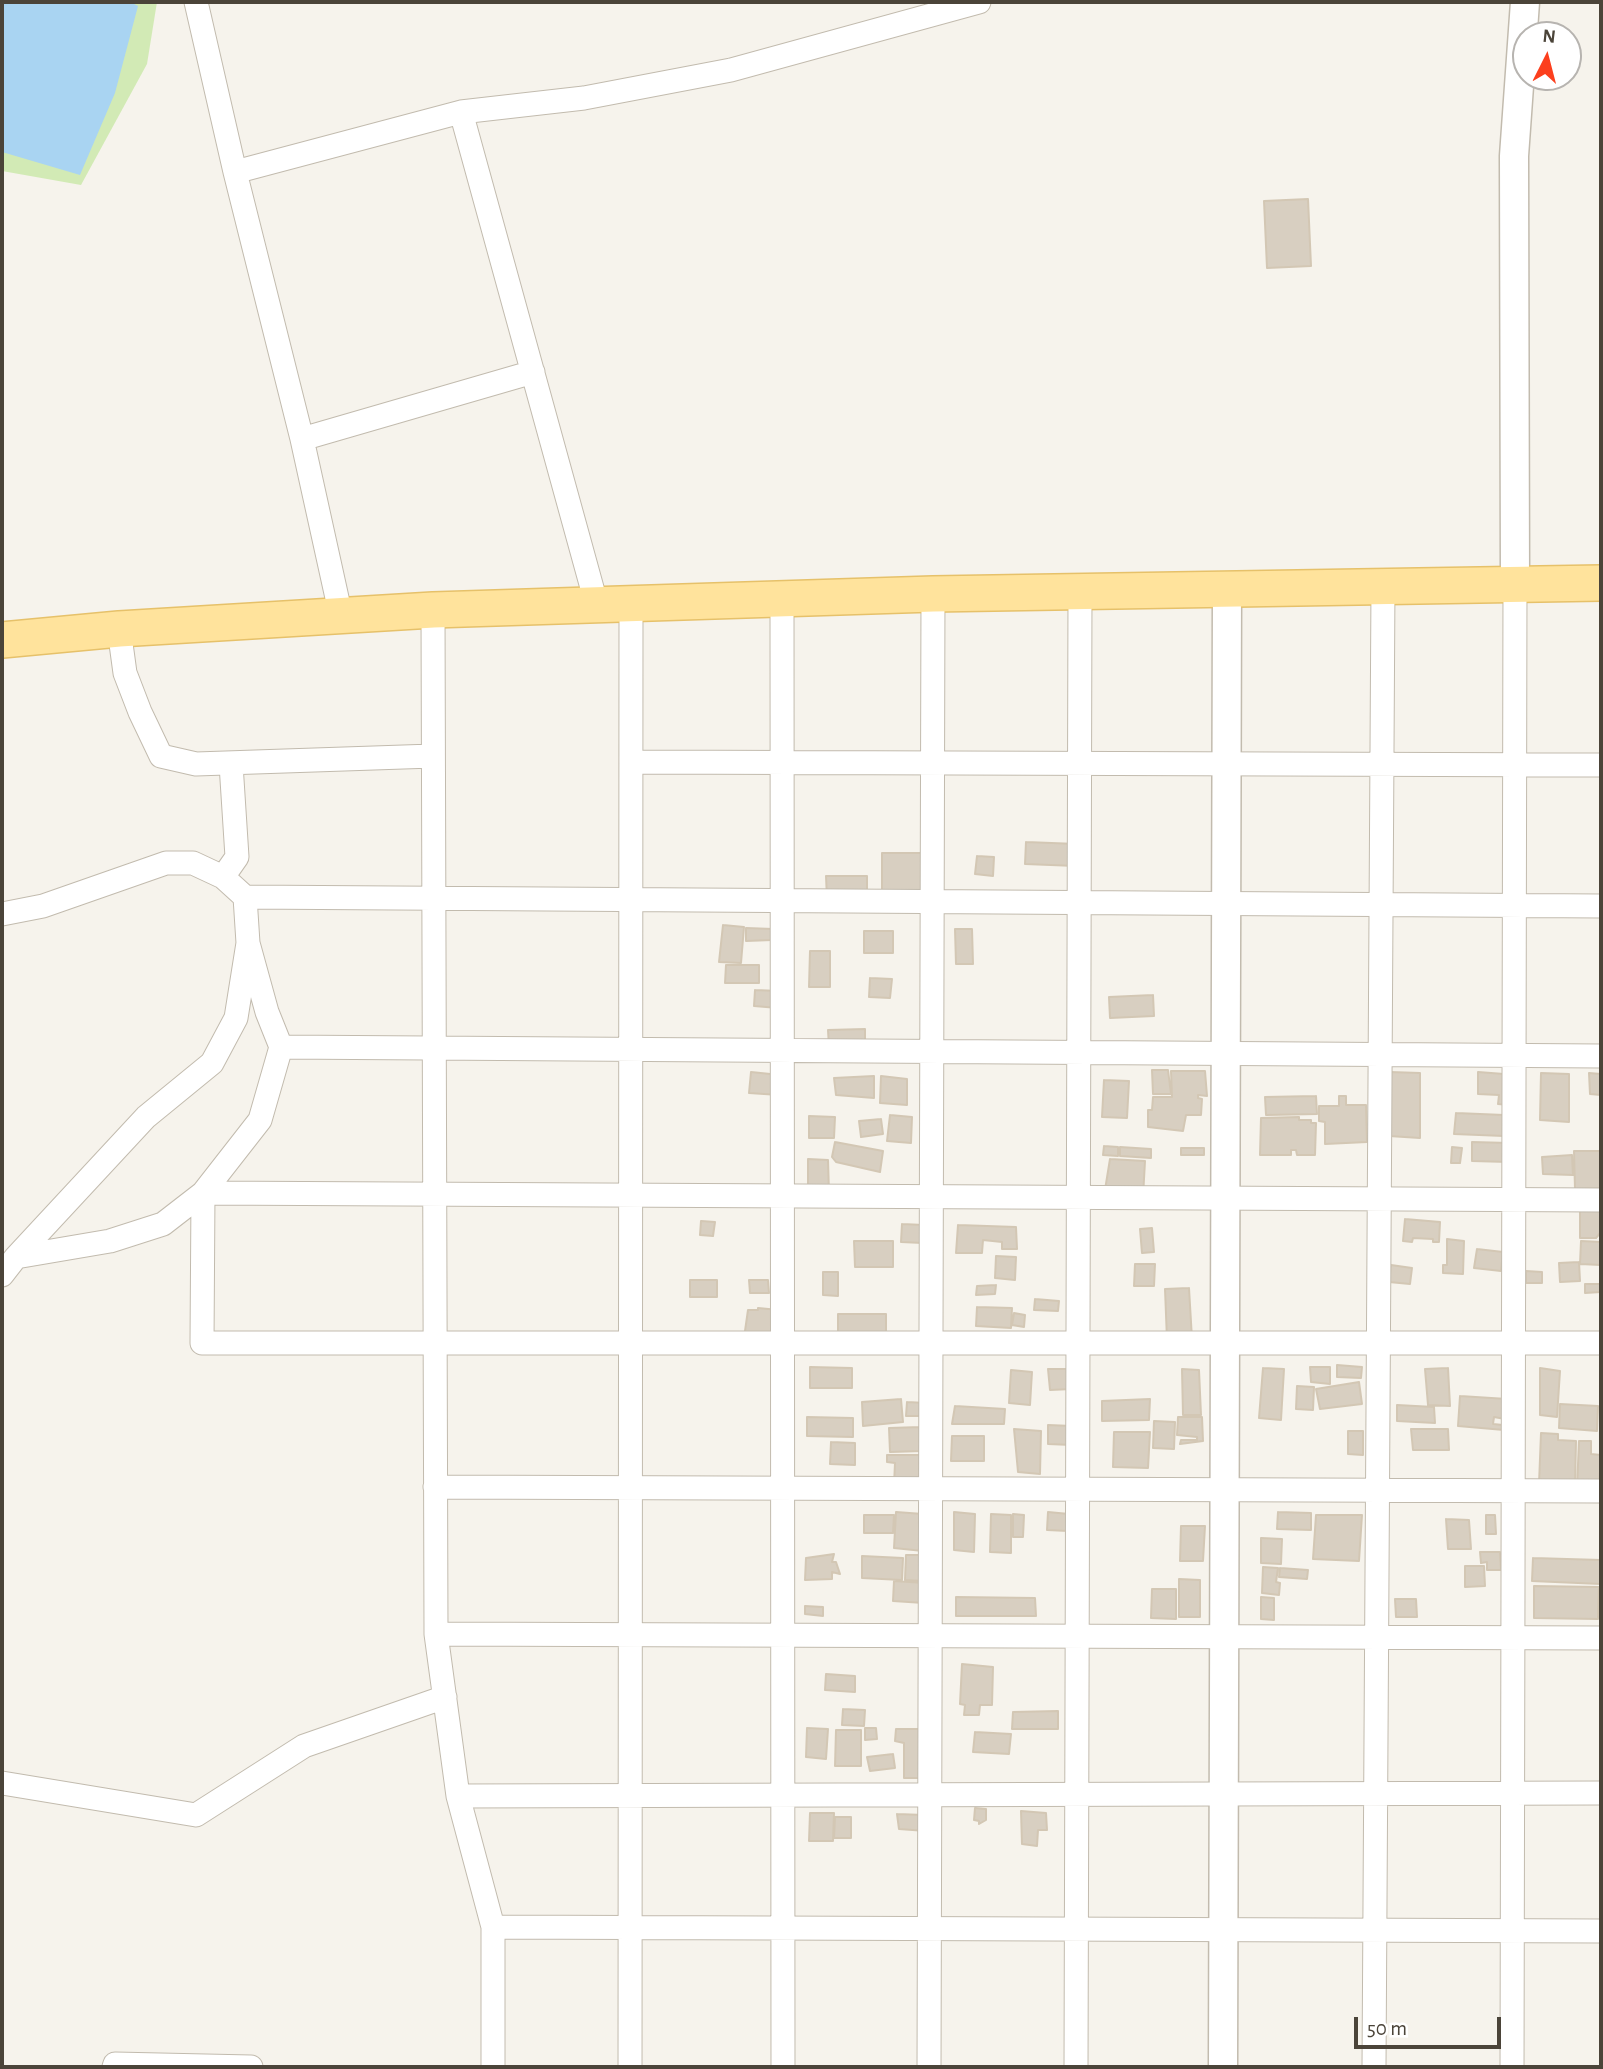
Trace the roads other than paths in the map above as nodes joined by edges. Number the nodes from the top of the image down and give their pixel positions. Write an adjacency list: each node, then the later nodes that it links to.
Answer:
1 (196, 2): 5 (street)
2 (1525, 2): 9 (street)
3 (969, 4): 4 (street)
4 (461, 112): 5 (street); 6 (street)
5 (235, 172): 7 (street)
6 (533, 372): 7 (street); 15 (street)
7 (302, 439): 17 (street)
8 (1601, 583): 9 (main road)
9 (1515, 585): 10 (main road); 28 (street)
10 (1383, 586): 11 (main road); 27 (street)
11 (1227, 589): 12 (main road); 25 (street)
12 (1080, 593): 13 (main road); 24 (street)
13 (933, 594): 14 (main road); 23 (street)
14 (782, 599): 15 (main road); 22 (street)
15 (614, 605): 16 (main road); 21 (street)
16 (432, 610): 17 (main road); 20 (street)
17 (341, 616): 18 (main road)
18 (119, 629): 19 (main road); 26 (street)
19 (2, 640)
20 (433, 756): 26 (street); 32 (street)
21 (631, 762): 22 (street); 33 (street)
22 (783, 762): 23 (street); 34 (street)
23 (933, 762): 24 (street); 35 (street)
24 (1080, 763): 25 (street); 36 (street)
25 (1226, 763): 27 (street); 37 (street)
26 (232, 764): 30 (street)
27 (1381, 764): 28 (street); 38 (street)
28 (1515, 764): 29 (street); 39 (street)
29 (1601, 765)
30 (223, 877): 31 (street); 41 (street)
31 (245, 898): 32 (street); 42 (street)
32 (434, 899): 33 (street); 44 (street)
33 (631, 900): 34 (street); 45 (street)
34 (783, 901): 35 (street); 46 (street)
35 (932, 902): 36 (street); 47 (street)
36 (1080, 902): 37 (street); 48 (street)
37 (1226, 903): 38 (street); 49 (street)
38 (1380, 904): 39 (street); 50 (street)
39 (1515, 905): 40 (street); 51 (street)
40 (1601, 906)
41 (2, 914)
42 (248, 943): 43 (street); 63 (street)
43 (281, 1047): 44 (street); 53 (street)
44 (434, 1048): 45 (street); 54 (street)
45 (631, 1049): 46 (street); 55 (street)
46 (783, 1050): 47 (street); 56 (street)
47 (932, 1051): 48 (street); 57 (street)
48 (1079, 1052): 49 (street); 58 (street)
49 (1226, 1053): 50 (street); 59 (street)
50 (1379, 1054): 51 (street); 60 (street)
51 (1515, 1055): 52 (street); 61 (street)
52 (1601, 1056)
53 (203, 1193): 54 (street); 63 (street); 65 (street)
54 (435, 1194): 55 (street); 65 (street)
55 (630, 1195): 56 (street); 66 (street)
56 (783, 1196): 57 (street); 67 (street)
57 (932, 1197): 58 (street); 68 (street)
58 (1079, 1197): 59 (street); 69 (street)
59 (1225, 1198): 60 (street); 70 (street)
60 (1378, 1199): 61 (street); 71 (street)
61 (1514, 1199): 62 (street); 72 (street)
62 (1601, 1200)
63 (16, 1257): 64 (street)
64 (2, 1276)
65 (435, 1343): 66 (street); 74 (street)
66 (630, 1343): 67 (street); 75 (street)
67 (783, 1343): 68 (street); 76 (street)
68 (931, 1343): 69 (street); 77 (street)
69 (1078, 1343): 70 (street); 78 (street)
70 (1225, 1343): 71 (street); 79 (street)
71 (1377, 1343): 72 (street); 80 (street)
72 (1514, 1343): 73 (street); 81 (street)
73 (1601, 1343)
74 (435, 1487): 75 (street); 83 (street)
75 (630, 1488): 76 (street); 84 (street)
76 (783, 1488): 77 (street); 85 (street)
77 (931, 1489): 78 (street); 86 (street)
78 (1078, 1489): 79 (street); 87 (street)
79 (1225, 1489): 80 (street); 88 (street)
80 (1377, 1490): 81 (street); 89 (street)
81 (1514, 1490): 82 (street); 90 (street)
82 (1601, 1491)
83 (436, 1634): 84 (street); 92 (street)
84 (630, 1636): 85 (street); 102 (street)
85 (783, 1636): 86 (street); 99 (street)
86 (930, 1636): 87 (street); 100 (street)
87 (1077, 1637): 88 (street); 97 (street)
88 (1224, 1637): 89 (street); 98 (street)
89 (1376, 1637): 90 (street); 94 (street)
90 (1514, 1637): 91 (street); 95 (street)
91 (1601, 1638)
92 (444, 1697): 93 (street); 101 (street)
93 (2, 1783)
94 (1375, 1793): 95 (street); 98 (street); 109 (street)
95 (1513, 1793): 96 (street); 110 (street)
96 (1601, 1793)
97 (1077, 1794): 98 (street); 100 (street); 107 (street)
98 (1224, 1794): 108 (street)
99 (783, 1795): 100 (street); 102 (street); 105 (street)
100 (930, 1795): 106 (street)
101 (458, 1796): 102 (street); 103 (street)
102 (630, 1796): 104 (street)
103 (493, 1927): 104 (street); 115 (street)
104 (630, 1927): 105 (street); 116 (street)
105 (783, 1928): 106 (street); 117 (street)
106 (929, 1928): 107 (street); 118 (street)
107 (1076, 1929): 108 (street); 119 (street)
108 (1224, 1929): 109 (street); 120 (street)
109 (1375, 1930): 110 (street); 121 (street)
110 (1513, 1930): 111 (street); 122 (street)
111 (1601, 1931)
112 (114, 2067): 113 (street)
113 (192, 2067): 114 (street)
114 (251, 2067)
115 (493, 2067)
116 (630, 2067)
117 (783, 2067)
118 (929, 2067)
119 (1076, 2067)
120 (1223, 2067)
121 (1374, 2067)
122 (1512, 2067)

